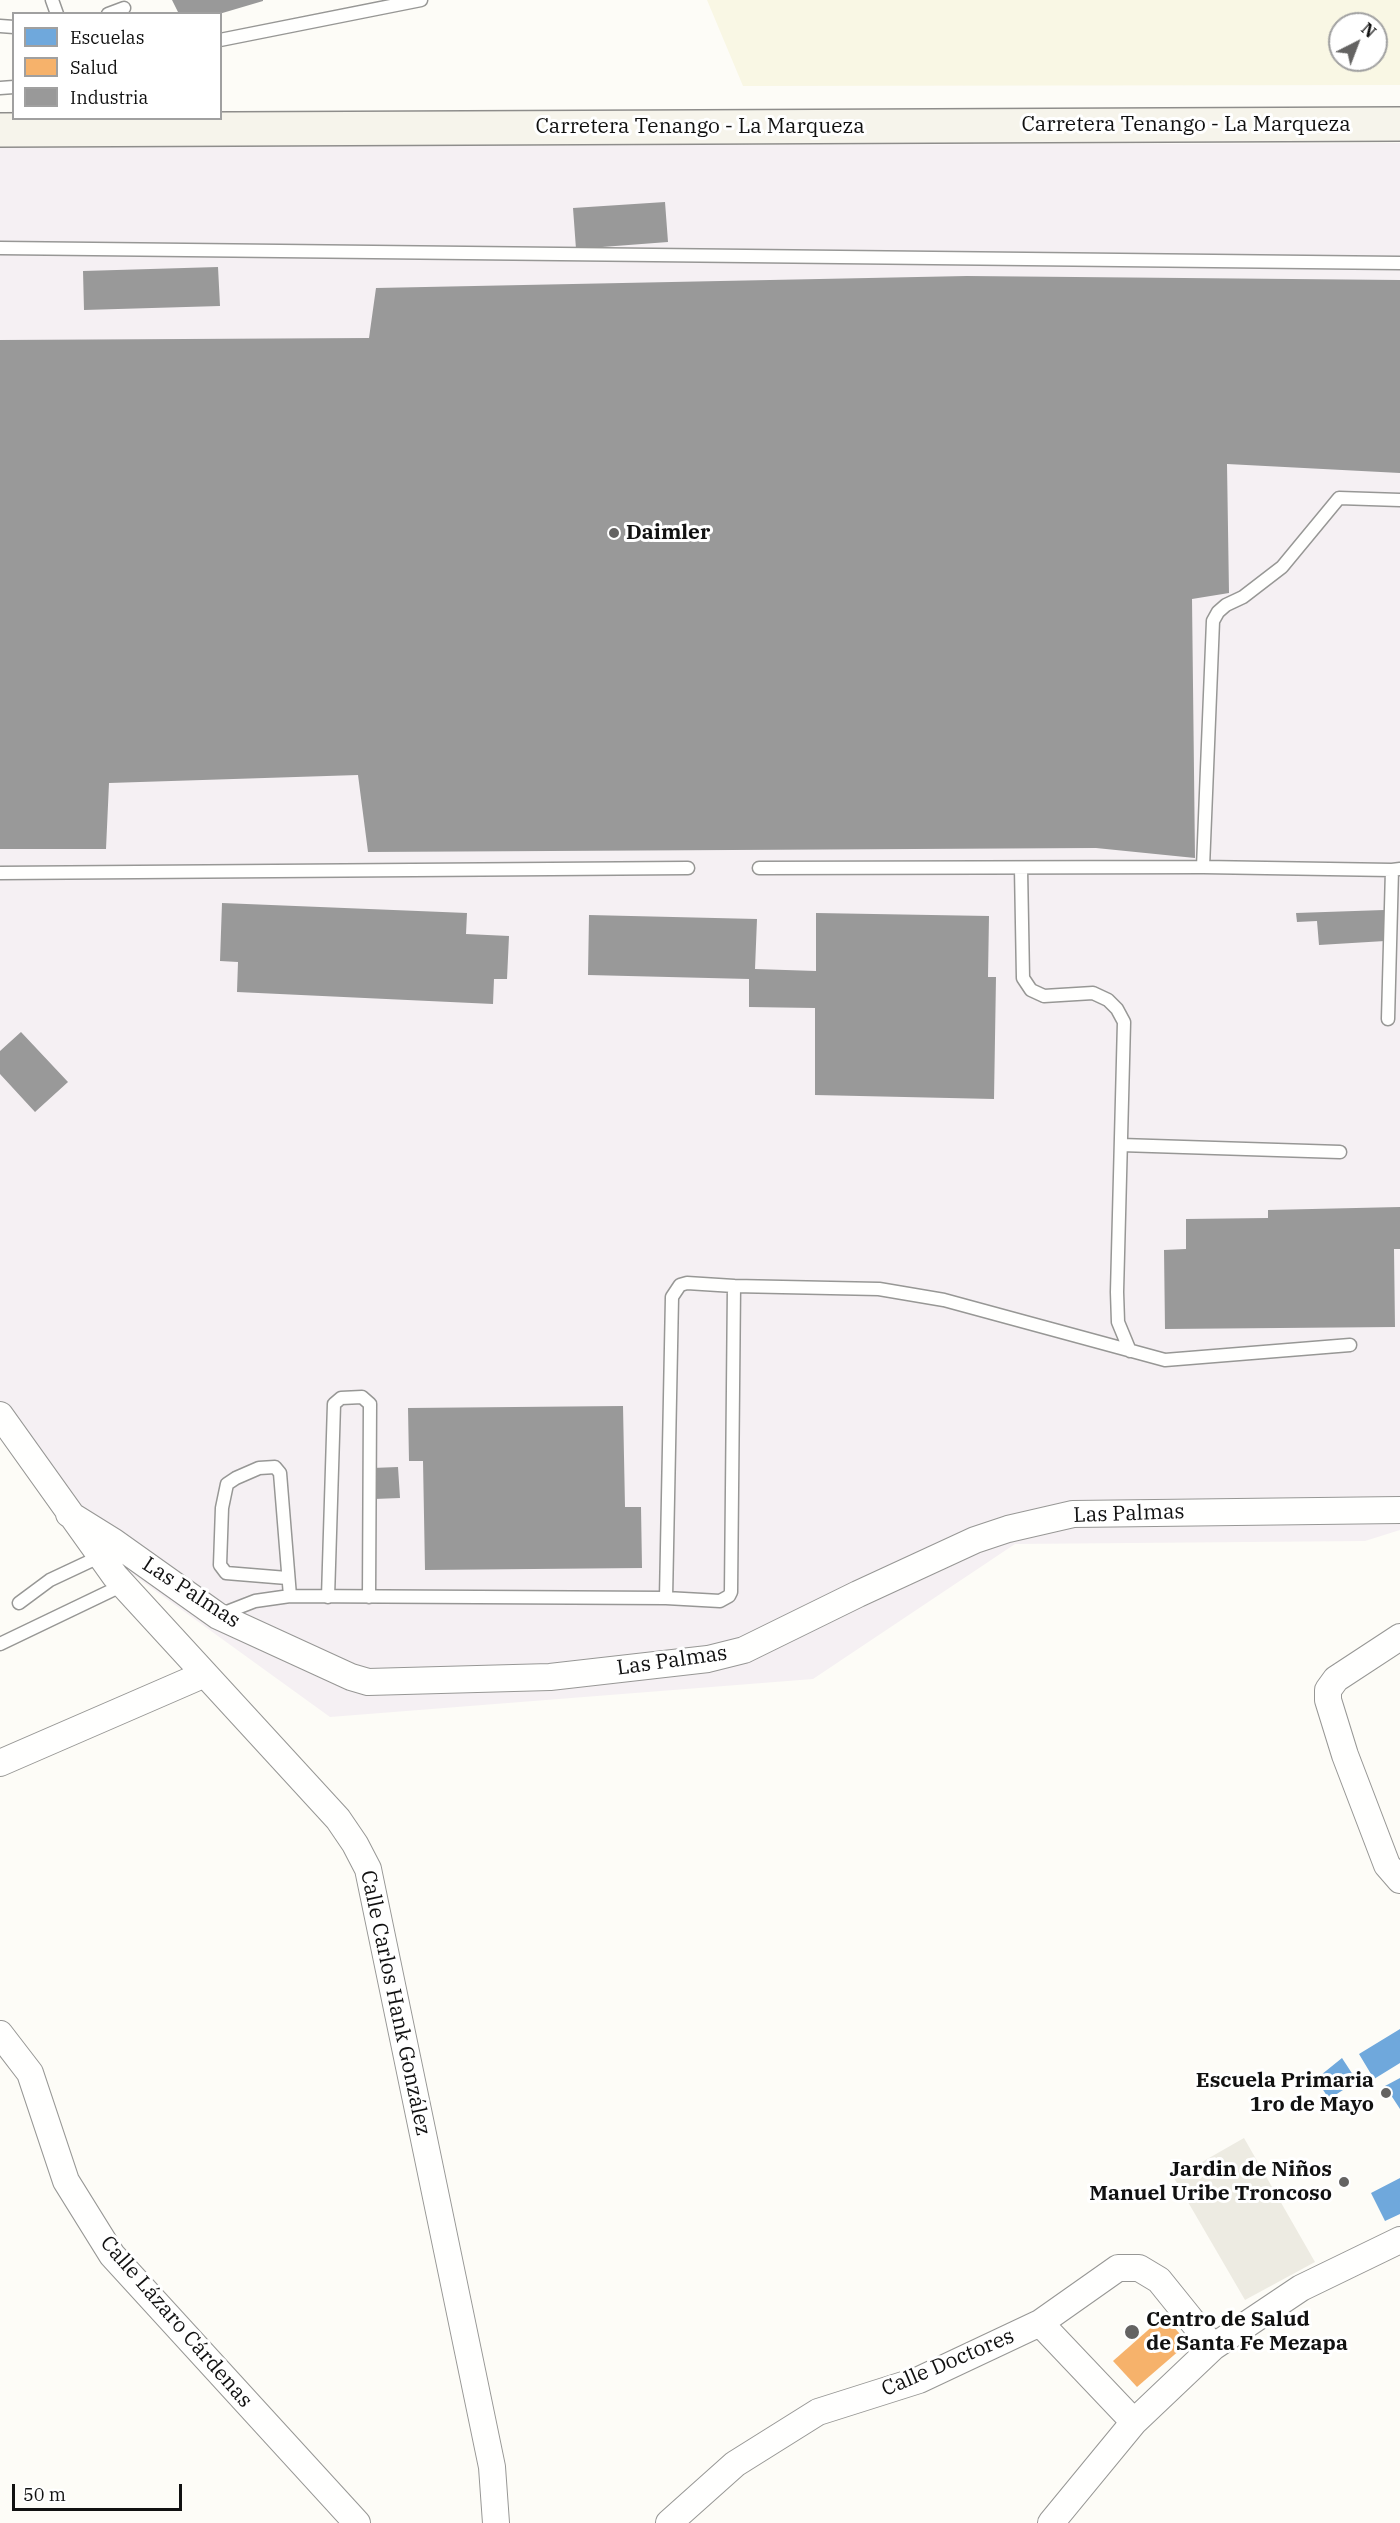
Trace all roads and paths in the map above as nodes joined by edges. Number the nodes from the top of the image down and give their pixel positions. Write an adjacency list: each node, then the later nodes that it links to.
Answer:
1 (420, 0): 2 (lane)
2 (222, 40)
3 (1400, 124): 4 (main road, Carretera Tenango - La Marqueza)
4 (0, 130)
5 (0, 248): 6 (lane)
6 (1400, 263)
7 (1400, 500): 8 (lane)
8 (1203, 867): 11 (lane); 12 (lane)
9 (688, 868): 13 (lane)
10 (759, 868): 11 (lane)
11 (1021, 868): 15 (lane)
12 (1396, 870): 14 (lane)
13 (0, 873)
14 (1388, 1018)
15 (1121, 1145): 16 (lane); 19 (lane)
16 (1341, 1152)
17 (734, 1286): 19 (lane); 29 (lane); 29 (lane)
18 (1350, 1345): 19 (lane)
19 (1130, 1351)
20 (5, 1431): 22 (street)
21 (1400, 1510): 31 (street, Las Palmas)
22 (69, 1514): 23 (street, Calle Carlos Hank González); 31 (street, Las Palmas)
23 (99, 1557): 25 (street, Calle Carlos Hank González); 30 (lane)
24 (287, 1578): 24 (lane); 26 (lane)
25 (123, 1586): 33 (lane); 34 (street, Calle Carlos Hank González)
26 (290, 1596): 28 (lane); 31 (lane)
27 (369, 1597): 28 (lane); 28 (lane); 29 (lane)
28 (328, 1598)
29 (666, 1598)
30 (19, 1603)
31 (218, 1616)
32 (1400, 1637): 36 (street)
33 (0, 1644)
34 (205, 1674): 35 (street); 43 (street, Calle Carlos Hank González)
35 (0, 1764)
36 (1400, 1881)
37 (0, 2034): 42 (street, Calle Lázaro Cárdenas)
38 (1400, 2240): 40 (street)
39 (1040, 2323): 40 (street, Calle Doctores); 41 (street); 44 (street, Calle Doctores)
40 (1213, 2347): 41 (street)
41 (1134, 2422): 45 (street)
42 (357, 2523)
43 (496, 2523)
44 (669, 2523)
45 (1051, 2523)

